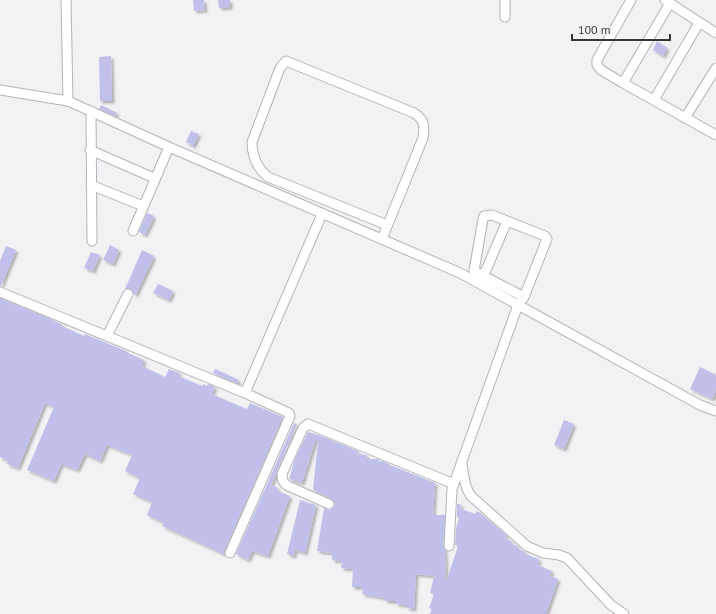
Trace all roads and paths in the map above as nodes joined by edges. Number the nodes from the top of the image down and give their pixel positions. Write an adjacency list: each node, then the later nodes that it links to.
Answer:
1 (66, 0): 12 (street)
2 (505, 0): 5 (street)
3 (631, 0): 9 (street)
4 (668, 2): 6 (street); 9 (street)
5 (505, 17)
6 (699, 23): 7 (street); 11 (street)
7 (716, 33)
8 (716, 68): 14 (street)
9 (623, 83): 11 (street)
10 (0, 90): 12 (street)
11 (654, 100): 14 (street)
12 (68, 101): 13 (street)
13 (91, 111): 16 (street); 17 (street)
14 (685, 118): 15 (street)
15 (716, 134)
16 (169, 147): 18 (street); 21 (street)
17 (90, 150): 18 (street); 19 (street)
18 (154, 178): 20 (street)
19 (91, 184): 20 (street); 26 (street)
20 (143, 206): 24 (street)
21 (322, 214): 25 (street); 33 (street)
22 (507, 221): 27 (street); 27 (street); 30 (street)
23 (387, 225): 23 (street); 25 (street)
24 (133, 231)
25 (382, 239): 31 (street)
26 (92, 241)
27 (484, 275): 30 (street)
28 (0, 292): 32 (street)
29 (128, 294): 32 (street)
30 (524, 297): 31 (street)
31 (518, 305): 34 (street); 35 (street)
32 (107, 336): 33 (street)
33 (245, 393): 39 (street)
34 (716, 411)
35 (462, 461): 36 (street); 40 (street)
36 (454, 484): 37 (street); 38 (street)
37 (329, 504)
38 (449, 546)
39 (230, 553)
40 (624, 614)

